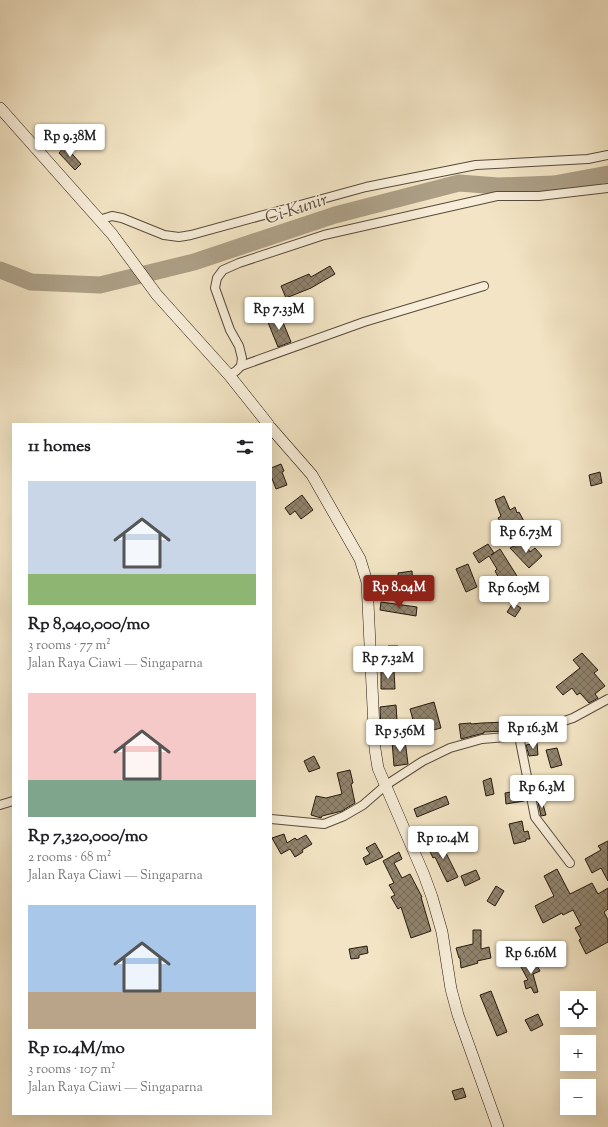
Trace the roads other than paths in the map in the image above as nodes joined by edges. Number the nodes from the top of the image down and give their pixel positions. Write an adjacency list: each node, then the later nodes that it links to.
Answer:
1 (0, 108): 4 (main road)
2 (608, 155): 4 (street)
3 (608, 188): 6 (street)
4 (100, 220): 7 (main road)
5 (484, 286): 6 (street)
6 (241, 366): 7 (street)
7 (228, 375): 8 (main road)
8 (267, 423)
9 (272, 429): 12 (main road)
10 (608, 698): 11 (street)
11 (519, 736): 12 (street); 16 (street)
12 (386, 785): 15 (street); 17 (main road)
13 (12, 801): 14 (street)
14 (0, 804)
15 (272, 819)
16 (570, 863)
17 (498, 1127)

